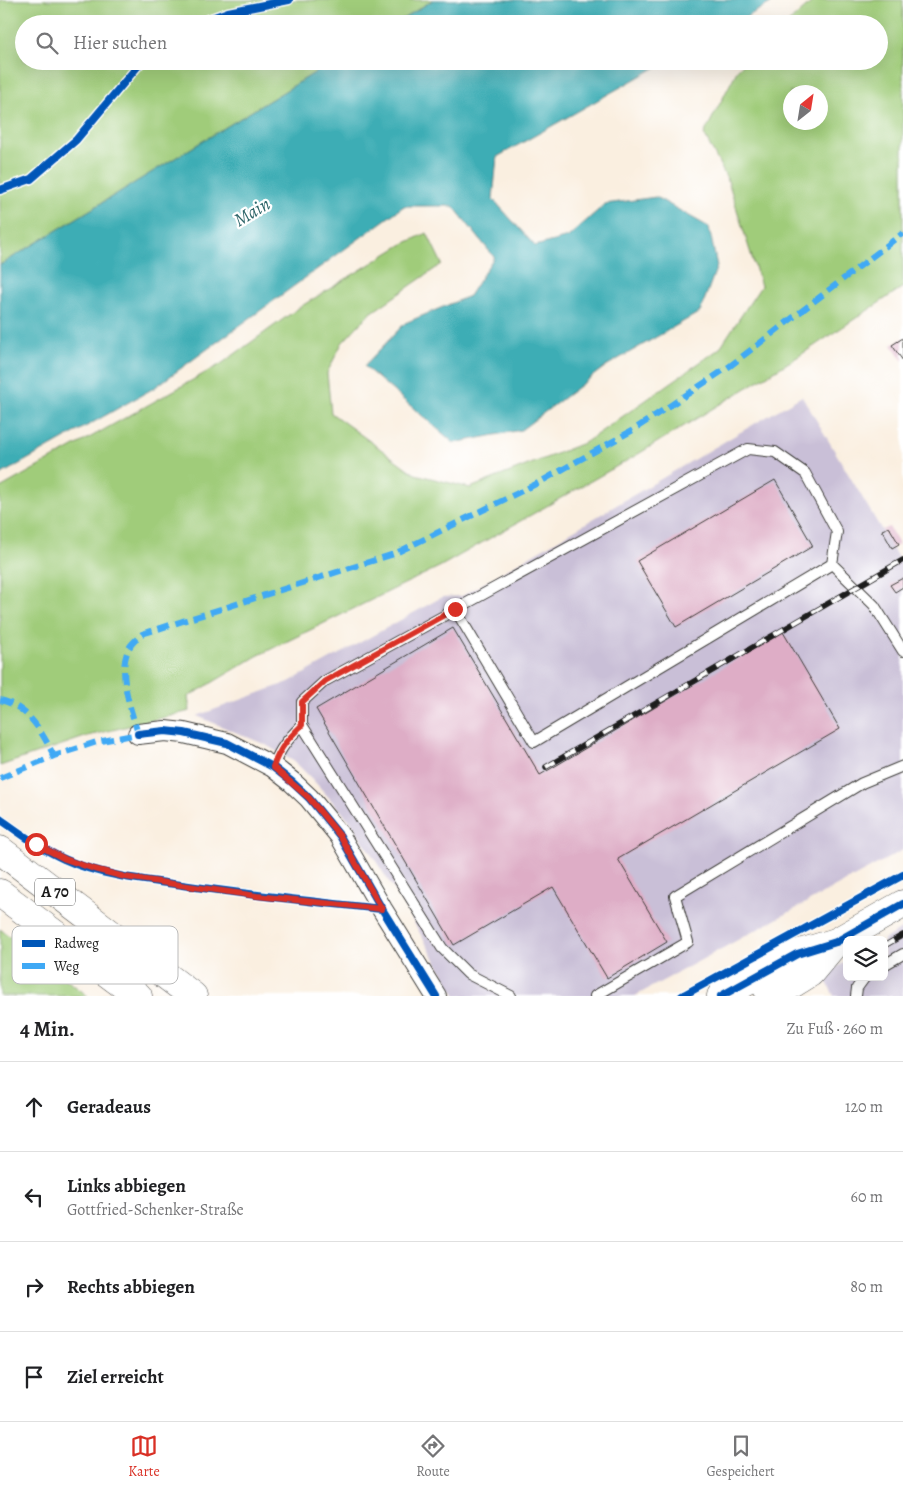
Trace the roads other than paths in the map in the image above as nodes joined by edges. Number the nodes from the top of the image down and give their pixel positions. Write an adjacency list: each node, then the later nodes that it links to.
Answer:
1 (832, 564): 2 (lane); 2 (lane); 3 (lane)
2 (455, 609): 4 (lane)
3 (903, 651)
4 (302, 725): 7 (lane); 24 (lane)
5 (138, 734): 7 (street)
6 (903, 766): 25 (lane)
7 (273, 767): 23 (street)
8 (0, 850): 12 (main road, A 70)
9 (0, 893): 11 (main road, A 70)
10 (903, 904): 18 (main road)
11 (44, 926)
12 (100, 926)
13 (903, 954): 14 (lane)
14 (888, 963)
15 (863, 981): 19 (lane)
16 (122, 984): 21 (main road, A 70)
17 (177, 984): 22 (main road, A 70)
18 (768, 989): 20 (main road)
19 (856, 992)
20 (725, 995)
21 (138, 996)
22 (193, 996)
23 (436, 996)
24 (511, 996)
25 (595, 996)

